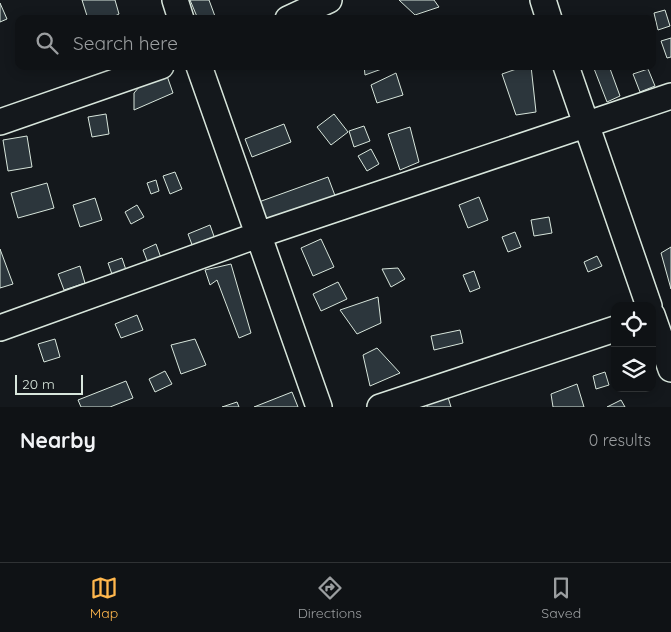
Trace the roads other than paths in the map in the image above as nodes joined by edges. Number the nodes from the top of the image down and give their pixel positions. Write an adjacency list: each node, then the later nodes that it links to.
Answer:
1 (174, 0): 4 (street)
2 (328, 0): 5 (street)
3 (542, 0): 6 (street)
4 (180, 15)
5 (296, 15)
6 (548, 15)
7 (150, 70): 11 (street)
8 (199, 70): 13 (street)
9 (567, 70): 12 (street)
10 (671, 96): 12 (street)
11 (0, 122)
12 (586, 125): 13 (street); 14 (street)
13 (258, 235): 18 (street); 21 (street)
14 (648, 302)
15 (671, 310): 16 (street)
16 (656, 315)
17 (656, 327): 20 (street)
18 (0, 328)
19 (611, 330): 22 (street)
20 (671, 369)
21 (319, 407)
22 (380, 407)

